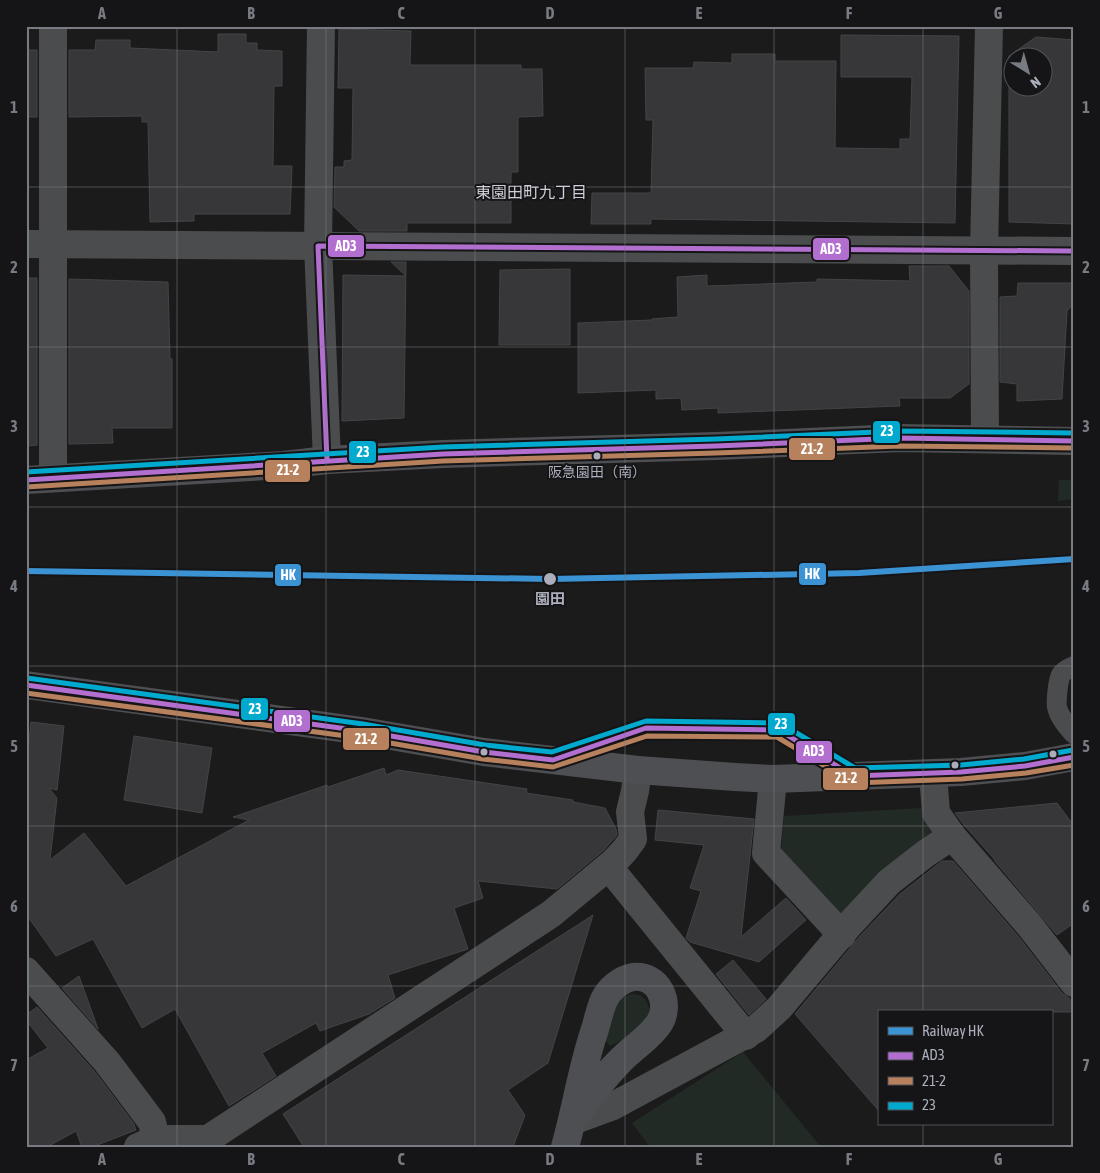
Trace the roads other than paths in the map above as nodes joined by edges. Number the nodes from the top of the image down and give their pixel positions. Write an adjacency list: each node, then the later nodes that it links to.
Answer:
1 (53, 26): 5 (street)
2 (321, 26): 6 (street)
3 (988, 26): 7 (street)
4 (26, 244): 5 (street)
5 (53, 245): 6 (street); 12 (street)
6 (318, 246): 7 (street); 11 (street)
7 (984, 250): 8 (street); 9 (street)
8 (1074, 251)
9 (985, 439): 10 (street); 11 (street)
10 (1074, 440)
11 (326, 460): 12 (street)
12 (54, 478): 13 (street)
13 (26, 480)
14 (1074, 666): 16 (lane)
15 (26, 685): 18 (street)
16 (1074, 734)
17 (1074, 756): 20 (street)
18 (553, 760): 19 (street); 21 (lane)
19 (638, 770): 22 (street); 24 (street)
20 (933, 774): 21 (street); 23 (street)
21 (853, 776): 22 (street)
22 (773, 779): 25 (street)
23 (952, 836): 25 (street); 27 (street)
24 (615, 860): 28 (street); 30 (street)
25 (842, 935): 28 (street)
26 (26, 970): 30 (street)
27 (1074, 983)
28 (746, 1036): 29 (street)
29 (568, 1134): 29 (street)
30 (147, 1143)

